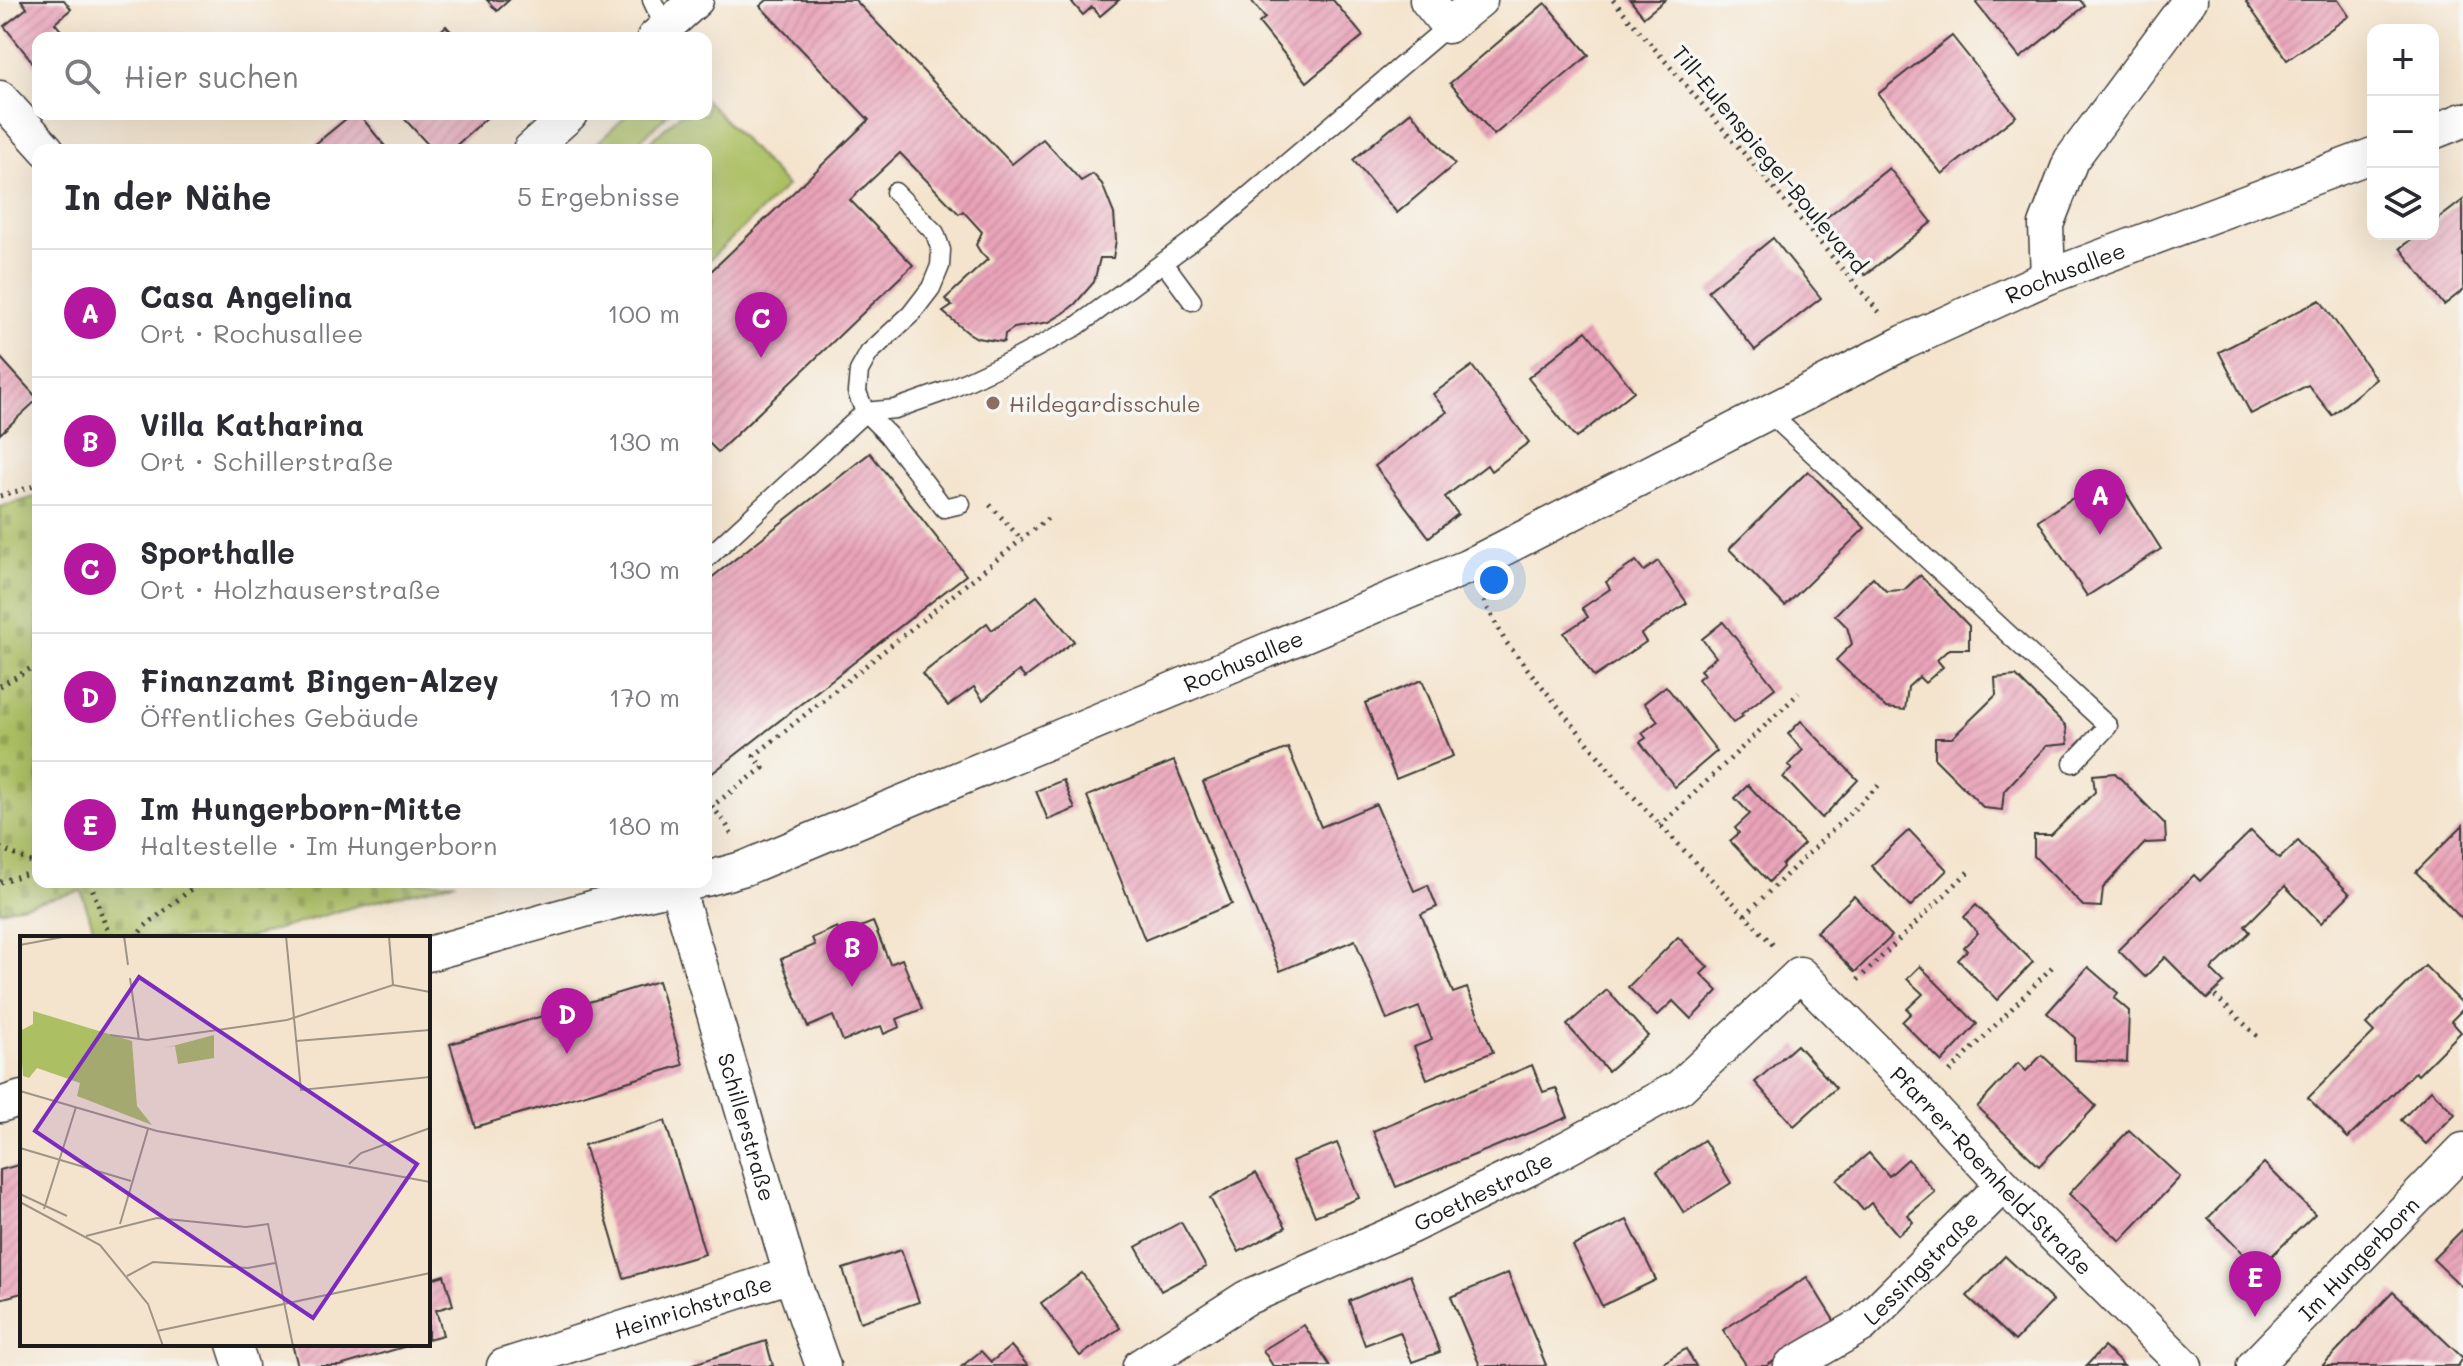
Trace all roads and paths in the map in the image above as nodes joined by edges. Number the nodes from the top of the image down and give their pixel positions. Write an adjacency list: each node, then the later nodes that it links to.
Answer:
1 (696, 0): 6 (street)
2 (1480, 0): 5 (street)
3 (1613, 0): 18 (path, Till-Eulenspiegel-Boulevard)
4 (2190, 0): 16 (street)
5 (1438, 13): 15 (lane)
6 (657, 22)
7 (0, 98): 11 (street)
8 (563, 120): 12 (street)
9 (2463, 120): 10 (street)
10 (2439, 130)
11 (42, 144)
12 (537, 144)
13 (2367, 157): 16 (street, Rochusallee)
14 (895, 192): 19 (lane)
15 (1164, 263): 17 (lane); 19 (lane)
16 (2048, 277): 20 (street, Rochusallee)
17 (1192, 301)
18 (1872, 303)
19 (865, 412): 23 (lane); 26 (lane)
20 (1768, 412): 27 (street, Rochusallee); 31 (lane)
21 (32, 487): 22 (path)
22 (0, 496)
23 (961, 504): 25 (path)
24 (1052, 515): 25 (path)
25 (1022, 540): 36 (path)
26 (712, 553)
27 (1467, 567): 33 (path); 36 (street, Rochusallee)
28 (32, 667): 29 (path)
29 (0, 686)
30 (1799, 693): 33 (path)
31 (2073, 763)
32 (1879, 785): 45 (path)
33 (1660, 826): 45 (path)
34 (0, 848): 35 (path)
35 (32, 864)
36 (745, 868): 39 (street, Rochusallee)
37 (32, 869): 40 (path)
38 (1969, 871): 52 (path)
39 (712, 878)
40 (0, 882)
41 (92, 888): 46 (path)
42 (193, 888): 47 (path)
43 (670, 888): 48 (street, Rochusallee)
44 (694, 888): 59 (street, Schillerstraße)
45 (1745, 915): 50 (path)
46 (113, 936)
47 (137, 936)
48 (430, 953)
49 (2054, 965): 55 (path)
50 (1800, 974): 52 (street, Pfarrer-Roemheld-Straße); 64 (street, Goethestraße)
51 (2215, 996): 53 (path)
52 (1832, 1006): 55 (street, Pfarrer-Roemheld-Straße)
53 (2259, 1038)
54 (20, 1099): 56 (street)
55 (1924, 1099): 58 (street, Pfarrer-Roemheld-Straße)
56 (0, 1105)
57 (2463, 1150): 67 (street, Im Hungerborn)
58 (2003, 1185): 65 (street, Lessingstraße); 66 (street, Pfarrer-Roemheld-Straße)
59 (791, 1275): 62 (street, Heinrichstraße); 63 (street, Schillerstraße)
60 (235, 1346): 61 (street)
61 (241, 1366)
62 (504, 1366)
63 (823, 1366)
64 (1140, 1366)
65 (1791, 1366)
66 (2185, 1366)
67 (2254, 1366)

